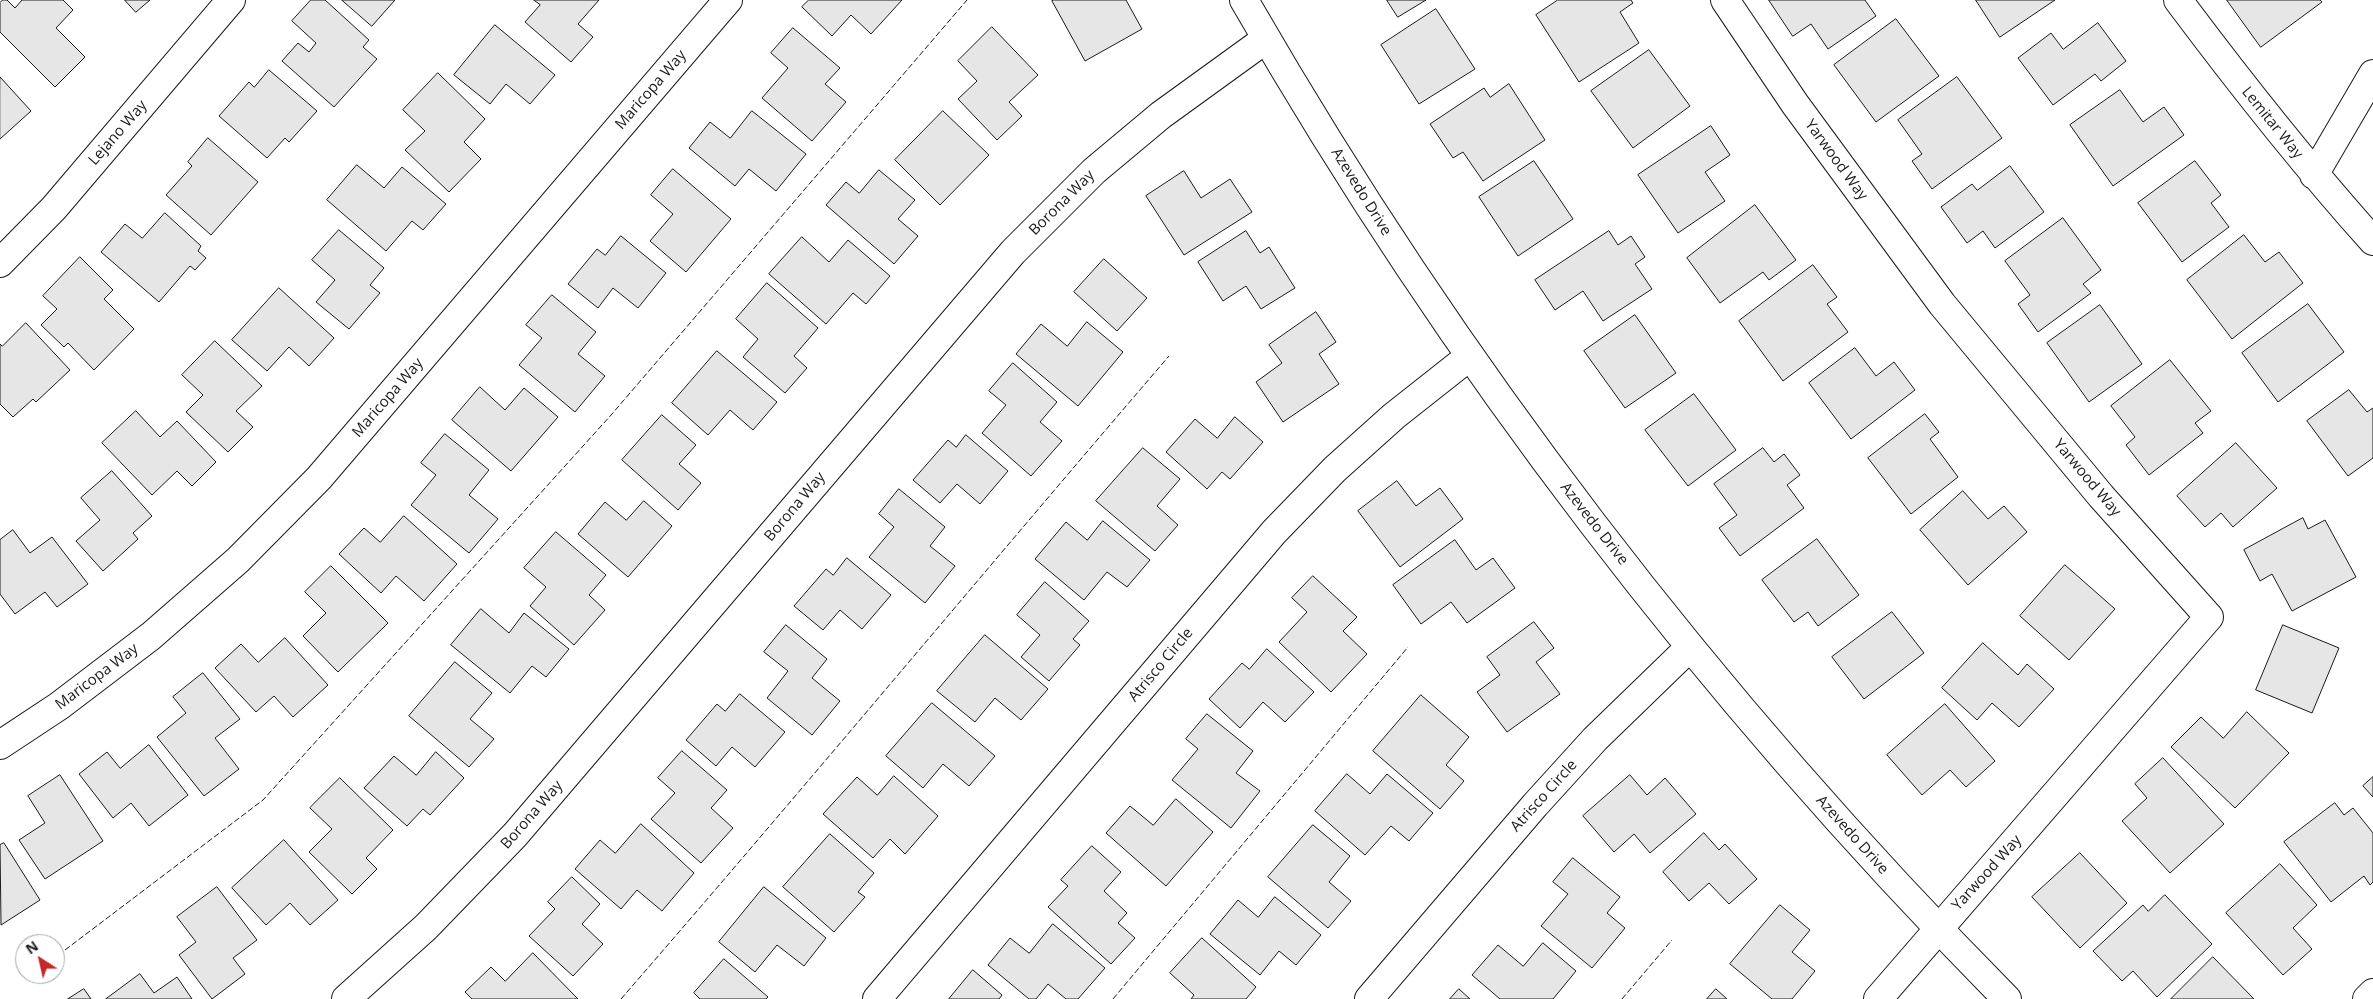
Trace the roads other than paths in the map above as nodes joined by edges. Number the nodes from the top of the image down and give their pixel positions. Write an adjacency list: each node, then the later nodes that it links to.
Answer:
1 (231, 0): 10 (street, Lejano Way)
2 (728, 0): 13 (street, Maricopa Way)
3 (1244, 0): 6 (street, Azevedo Drive)
4 (1725, 0): 14 (street, Yarwood Way)
5 (2178, 0): 8 (street, Lemitar Way)
6 (1266, 39): 11 (street, Azevedo Drive); 16 (street, Borona Way)
7 (2373, 74): 8 (street)
8 (2314, 175): 9 (street, Lemitar Way)
9 (2373, 242)
10 (2, 258)
11 (1470, 356): 12 (street, Azevedo Drive); 17 (street, Atrisco Circle)
12 (1690, 647): 14 (street, Azevedo Drive); 18 (street, Atrisco Circle)
13 (0, 745)
14 (1937, 929): 19 (street); 20 (street, Azevedo Drive)
15 (2373, 993): 21 (street)
16 (346, 999)
17 (876, 999)
18 (1369, 999)
19 (1878, 999)
20 (2007, 999)
21 (2367, 999)

